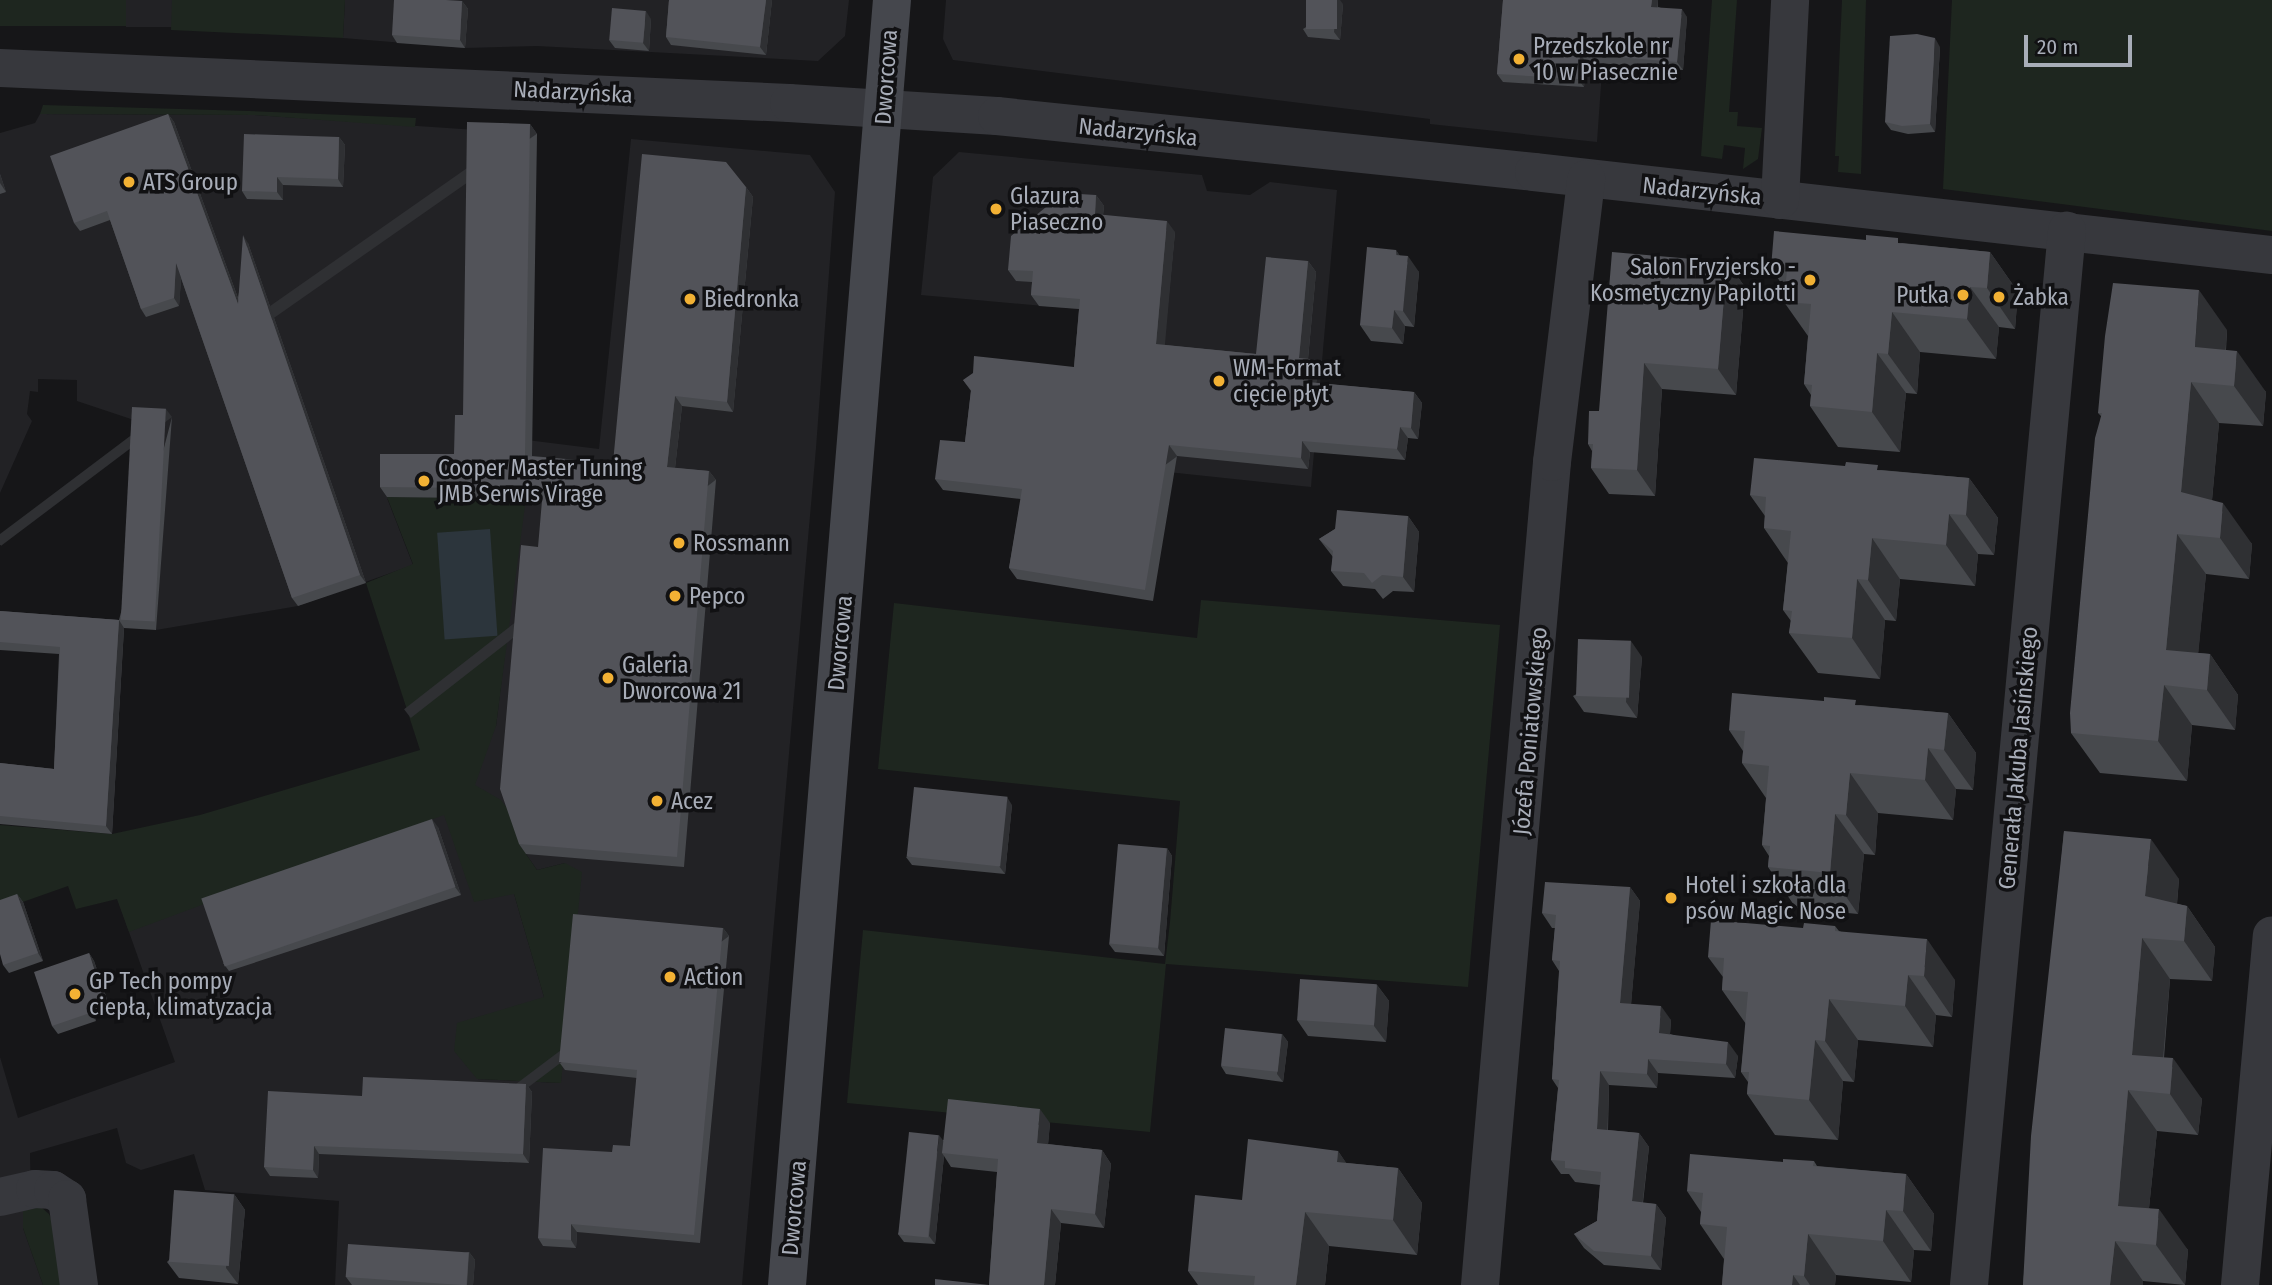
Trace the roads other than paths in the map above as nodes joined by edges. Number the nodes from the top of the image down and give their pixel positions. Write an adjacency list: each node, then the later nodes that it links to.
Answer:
1 (892, 0): 4 (street, Dworcowa)
2 (1790, 0): 6 (street)
3 (0, 68): 4 (street, Nadarzyńska)
4 (884, 109): 5 (street, Nadarzyńska); 12 (street, Dworcowa)
5 (1586, 179): 6 (street, Nadarzyńska); 13 (street, Józefa Poniatowskiego)
6 (1780, 200): 7 (street, Nadarzyńska)
7 (2067, 232): 8 (street, Nadarzyńska); 14 (street, Generała Jakuba Jasińskiego)
8 (2272, 255)
9 (2272, 934): 15 (street)
10 (0, 1197): 11 (street)
11 (79, 1285)
12 (787, 1285)
13 (1480, 1285)
14 (1969, 1285)
15 (2240, 1285)

